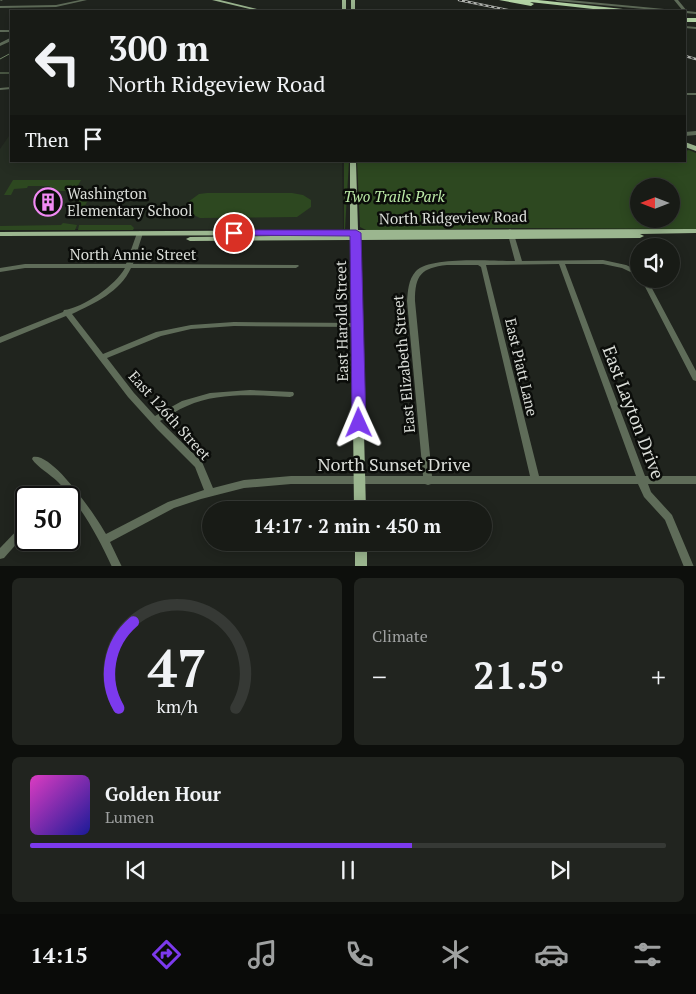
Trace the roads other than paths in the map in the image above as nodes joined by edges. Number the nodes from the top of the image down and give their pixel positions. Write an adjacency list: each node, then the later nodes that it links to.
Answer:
1 (85, 0): 7 (street)
2 (208, 0): 8 (main road)
3 (214, 0): 9 (main road)
4 (502, 0): 10 (highway)
5 (524, 0): 11 (highway)
6 (558, 0): 12 (street)
7 (0, 7)
8 (244, 10)
9 (258, 10)
10 (585, 10)
11 (614, 10)
12 (664, 10)
13 (354, 162): 18 (main road, East Harold Street)
14 (696, 230): 15 (main road, North Ridgeview Road)
15 (510, 233): 18 (main road, North Ridgeview Road); 19 (main road, North Ridgeview Road); 22 (street)
16 (0, 234): 17 (main road, North Ridgeview Road)
17 (139, 236): 18 (main road, North Ridgeview Road); 20 (main road, North Ridgeview Road); 25 (street)
18 (356, 236): 30 (main road, East Harold Street)
19 (696, 236)
20 (0, 239)
21 (479, 262): 22 (street); 37 (street, East Piatt Lane); 40 (street, East Elizabeth Street)
22 (519, 262): 23 (street)
23 (561, 262): 26 (street); 41 (street, East Layton Drive)
24 (296, 266): 25 (street, North Annie Street)
25 (128, 267): 27 (street, North Annie Street); 29 (street)
26 (630, 269)
27 (0, 270)
28 (649, 288): 33 (street)
29 (67, 312): 31 (street); 32 (street, East 126th Street)
30 (358, 326): 32 (street); 39 (main road, East Harold Street)
31 (0, 340)
32 (102, 357): 35 (street, East 126th Street)
33 (696, 378)
34 (290, 394): 35 (street)
35 (154, 420): 43 (street, East 126th Street)
36 (36, 460): 42 (street)
37 (535, 480): 40 (street, North Sunset Drive); 41 (street, North Sunset Drive)
38 (696, 480): 41 (street, North Sunset Drive)
39 (360, 481): 40 (street, North Sunset Drive); 43 (street, North Sunset Drive); 44 (main road, East Harold Street)
40 (428, 481)
41 (642, 481): 52 (street, East Layton Drive)
42 (63, 486)
43 (210, 493): 47 (street, North Sunset Drive)
44 (360, 501)
45 (80, 509): 47 (street)
46 (15, 538): 49 (street)
47 (105, 540): 50 (street)
48 (361, 551): 51 (main road)
49 (0, 555)
50 (117, 566)
51 (361, 566)
52 (689, 566)

